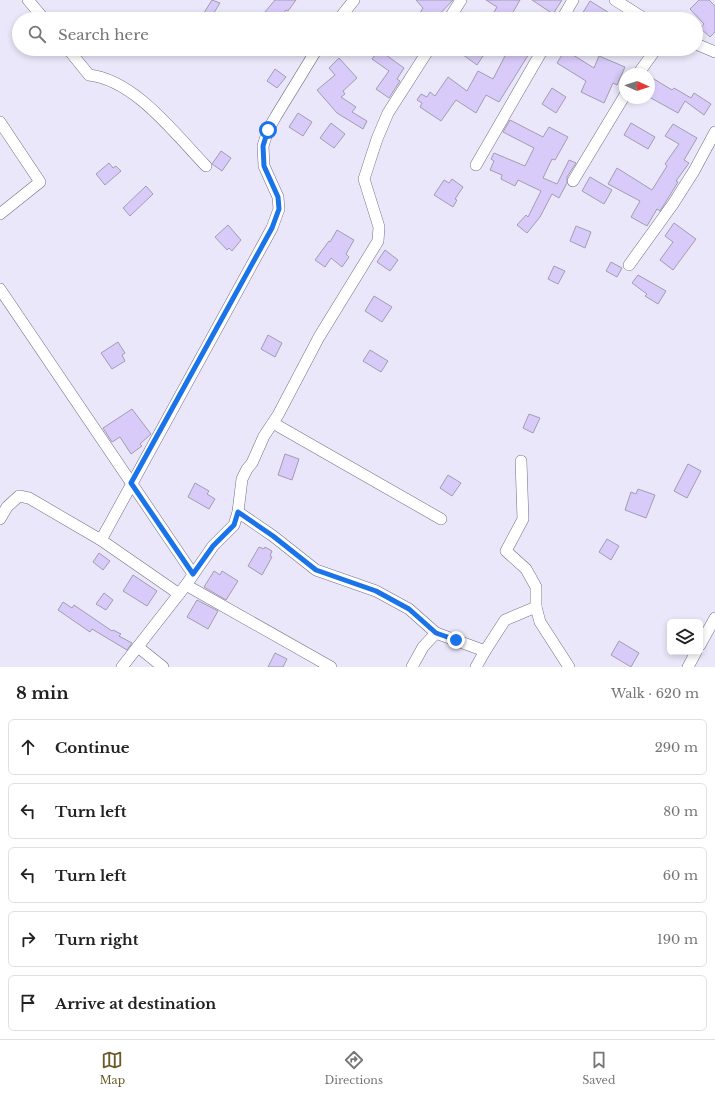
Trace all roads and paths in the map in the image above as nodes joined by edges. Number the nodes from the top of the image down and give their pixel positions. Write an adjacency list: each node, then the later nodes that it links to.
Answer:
1 (28, 0): 6 (street)
2 (354, 0): 7 (street)
3 (461, 0): 8 (street)
4 (574, 0): 9 (street)
5 (615, 0): 10 (street)
6 (38, 12)
7 (345, 12)
8 (453, 12)
9 (566, 12)
10 (634, 12)
11 (703, 47): 12 (street)
12 (715, 52)
13 (74, 56): 23 (street)
14 (312, 56): 30 (street)
15 (425, 56): 28 (street)
16 (540, 56): 22 (street)
17 (651, 56): 18 (street)
18 (642, 68)
19 (620, 104): 24 (street)
20 (0, 122): 25 (street)
21 (715, 132): 26 (street)
22 (476, 165)
23 (206, 166)
24 (573, 181)
25 (0, 214)
26 (630, 265)
27 (0, 288): 30 (street)
28 (273, 423): 31 (street); 33 (street)
29 (521, 461): 38 (street)
30 (131, 483): 34 (street); 35 (street)
31 (238, 512): 35 (street); 40 (street)
32 (0, 519): 34 (street)
33 (442, 519)
34 (101, 540): 37 (street)
35 (193, 574): 36 (street)
36 (186, 585): 37 (street); 47 (street)
37 (178, 594): 42 (street)
38 (536, 607): 43 (street); 50 (street)
39 (715, 618): 41 (street)
40 (436, 633): 43 (street); 48 (street)
41 (703, 640)
42 (138, 647): 45 (street); 46 (street)
43 (485, 651): 49 (street)
44 (694, 655): 51 (street)
45 (122, 667)
46 (163, 667)
47 (331, 667)
48 (412, 667)
49 (476, 667)
50 (569, 667)
51 (688, 667)

